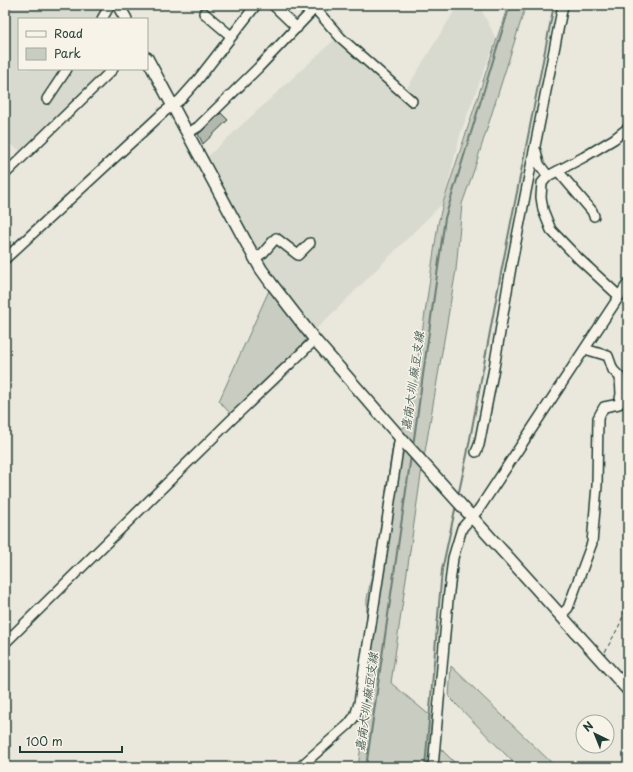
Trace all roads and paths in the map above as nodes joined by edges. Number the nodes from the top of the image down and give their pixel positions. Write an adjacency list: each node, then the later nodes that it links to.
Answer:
1 (110, 5): 8 (street)
2 (118, 5): 9 (main road)
3 (256, 5): 11 (street)
4 (273, 5): 10 (street)
5 (563, 5): 20 (street)
6 (313, 7): 10 (street); 16 (street)
7 (204, 13): 11 (street)
8 (103, 18)
9 (125, 18)
10 (297, 28): 19 (street)
11 (231, 36): 17 (street)
12 (148, 60): 17 (main road)
13 (66, 70): 15 (street)
14 (113, 70): 22 (street)
15 (47, 99)
16 (412, 101)
17 (173, 105): 19 (main road); 27 (street)
18 (628, 128): 21 (street)
19 (188, 134): 26 (main road)
20 (535, 145): 23 (street); 33 (street)
21 (558, 171): 23 (street); 24 (street)
22 (5, 174)
23 (548, 176): 29 (street)
24 (594, 216)
25 (310, 243): 26 (street)
26 (255, 258): 30 (main road)
27 (5, 259)
28 (628, 284): 29 (street)
29 (620, 296): 31 (street)
30 (315, 340): 32 (main road); 37 (street)
31 (585, 348): 34 (street); 36 (street)
32 (402, 440): 34 (main road); 40 (street)
33 (476, 452)
34 (472, 517): 36 (main road); 41 (street)
35 (628, 603): 38 (path)
36 (560, 616): 38 (main road)
37 (5, 643)
38 (602, 662): 39 (main road)
39 (628, 690)
40 (300, 767)
41 (433, 767)

